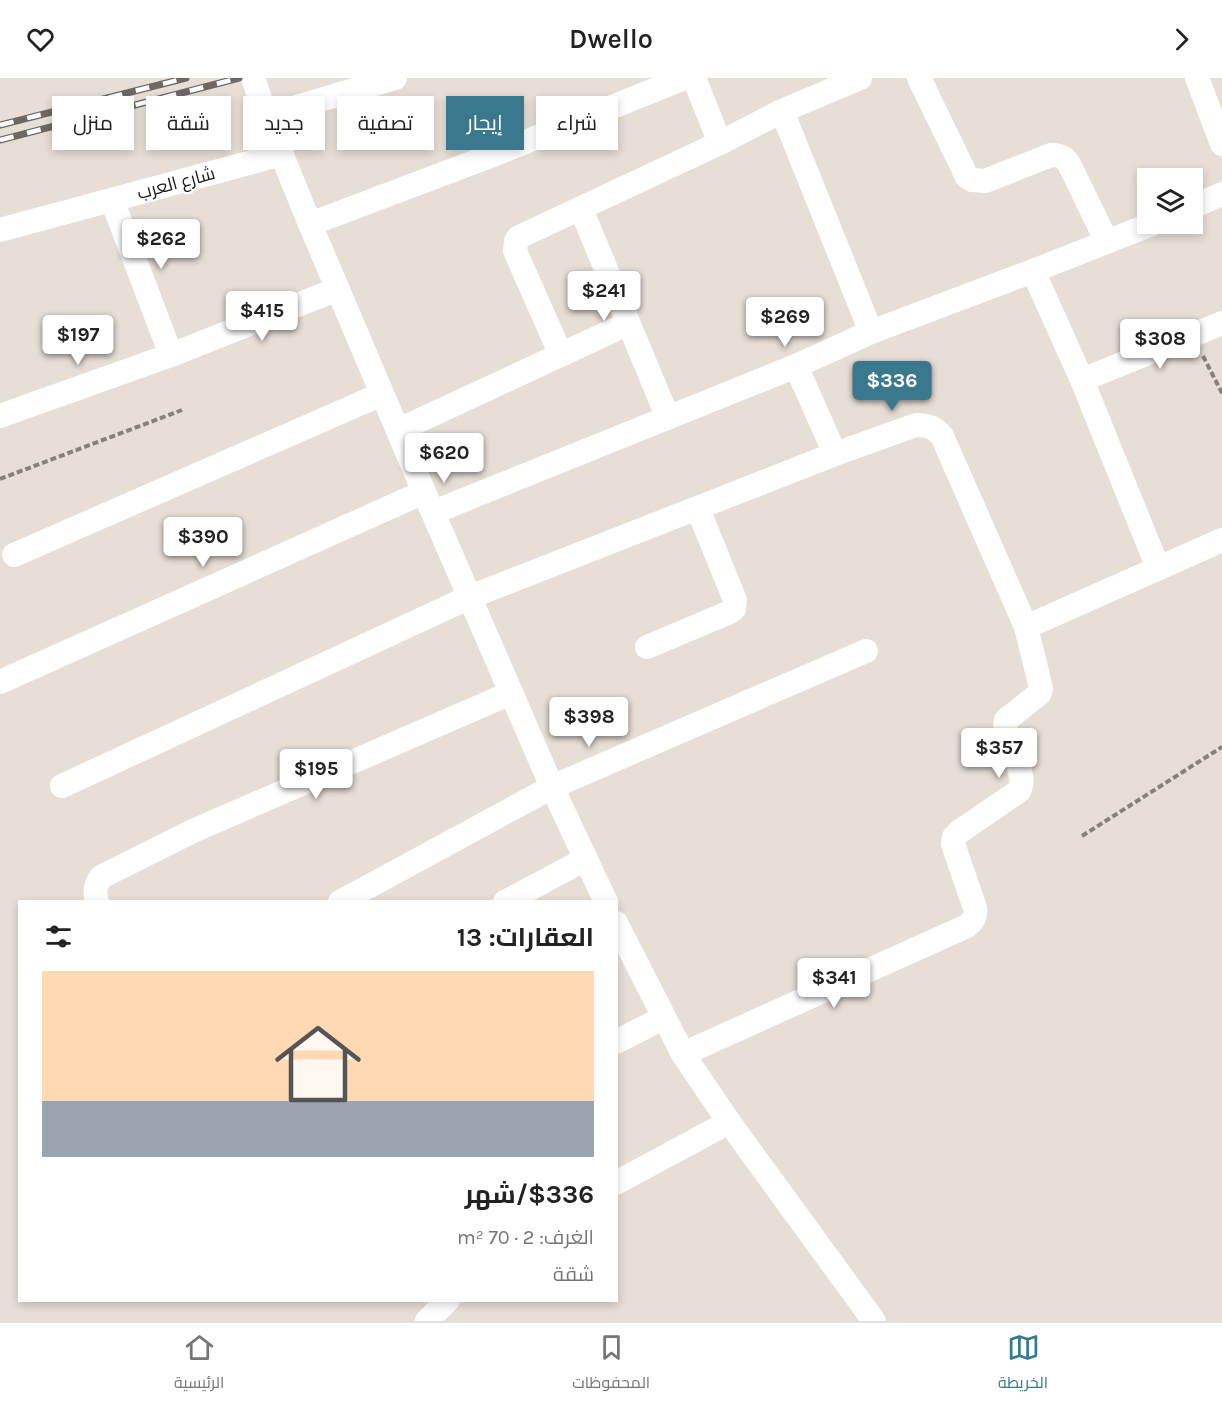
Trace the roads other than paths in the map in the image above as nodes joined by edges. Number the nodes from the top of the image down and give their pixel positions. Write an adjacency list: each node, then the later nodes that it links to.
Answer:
1 (253, 78): 8 (street)
2 (395, 78): 9 (street)
3 (684, 78): 19 (street)
4 (694, 78): 11 (street)
5 (860, 78): 10 (street)
6 (920, 78): 22 (street)
7 (1197, 78): 12 (street)
8 (259, 96)
9 (325, 99)
10 (782, 111): 11 (street); 27 (street)
11 (720, 143): 18 (street)
12 (1222, 144)
13 (280, 150): 14 (street)
14 (282, 154): 16 (street, شارع العرب); 19 (street)
15 (1222, 194): 17 (street)
16 (112, 200): 20 (street, شارع العرب); 28 (street)
17 (1203, 202)
18 (581, 208): 26 (street); 29 (street)
19 (310, 224): 24 (street)
20 (0, 230)
21 (1137, 230): 22 (street)
22 (1107, 242): 23 (street)
23 (1033, 272): 27 (street); 31 (street)
24 (338, 290): 28 (street); 32 (street)
25 (1222, 323): 31 (street)
26 (627, 324): 29 (street); 34 (street)
27 (871, 332): 30 (street)
28 (171, 355): 33 (street)
29 (561, 355): 35 (street)
30 (796, 366): 34 (street); 36 (street)
31 (1082, 380): 41 (street)
32 (382, 394): 35 (street); 40 (street)
33 (0, 416)
34 (668, 418): 37 (street)
35 (399, 430): 37 (street)
36 (835, 454): 38 (street); 43 (street)
37 (429, 502): 42 (street); 46 (street)
38 (698, 509): 42 (street); 44 (street)
39 (1222, 540): 41 (street)
40 (14, 555)
41 (1158, 568): 43 (street)
42 (470, 597): 47 (street); 48 (street)
43 (1026, 627): 59 (street)
44 (647, 647)
45 (866, 651): 49 (street)
46 (0, 682)
47 (511, 693): 49 (street); 51 (street)
48 (62, 786)
49 (552, 788): 50 (street); 52 (street)
50 (586, 859): 53 (street); 54 (street)
51 (96, 900)
52 (344, 900)
53 (510, 900)
54 (605, 900)
55 (618, 932): 56 (street)
56 (626, 967): 57 (street)
57 (663, 1018): 58 (street); 59 (street)
58 (618, 1041)
59 (683, 1054): 60 (street)
60 (729, 1122): 61 (street); 64 (street)
61 (618, 1183)
62 (446, 1302): 63 (street)
63 (427, 1321)
64 (874, 1321)

